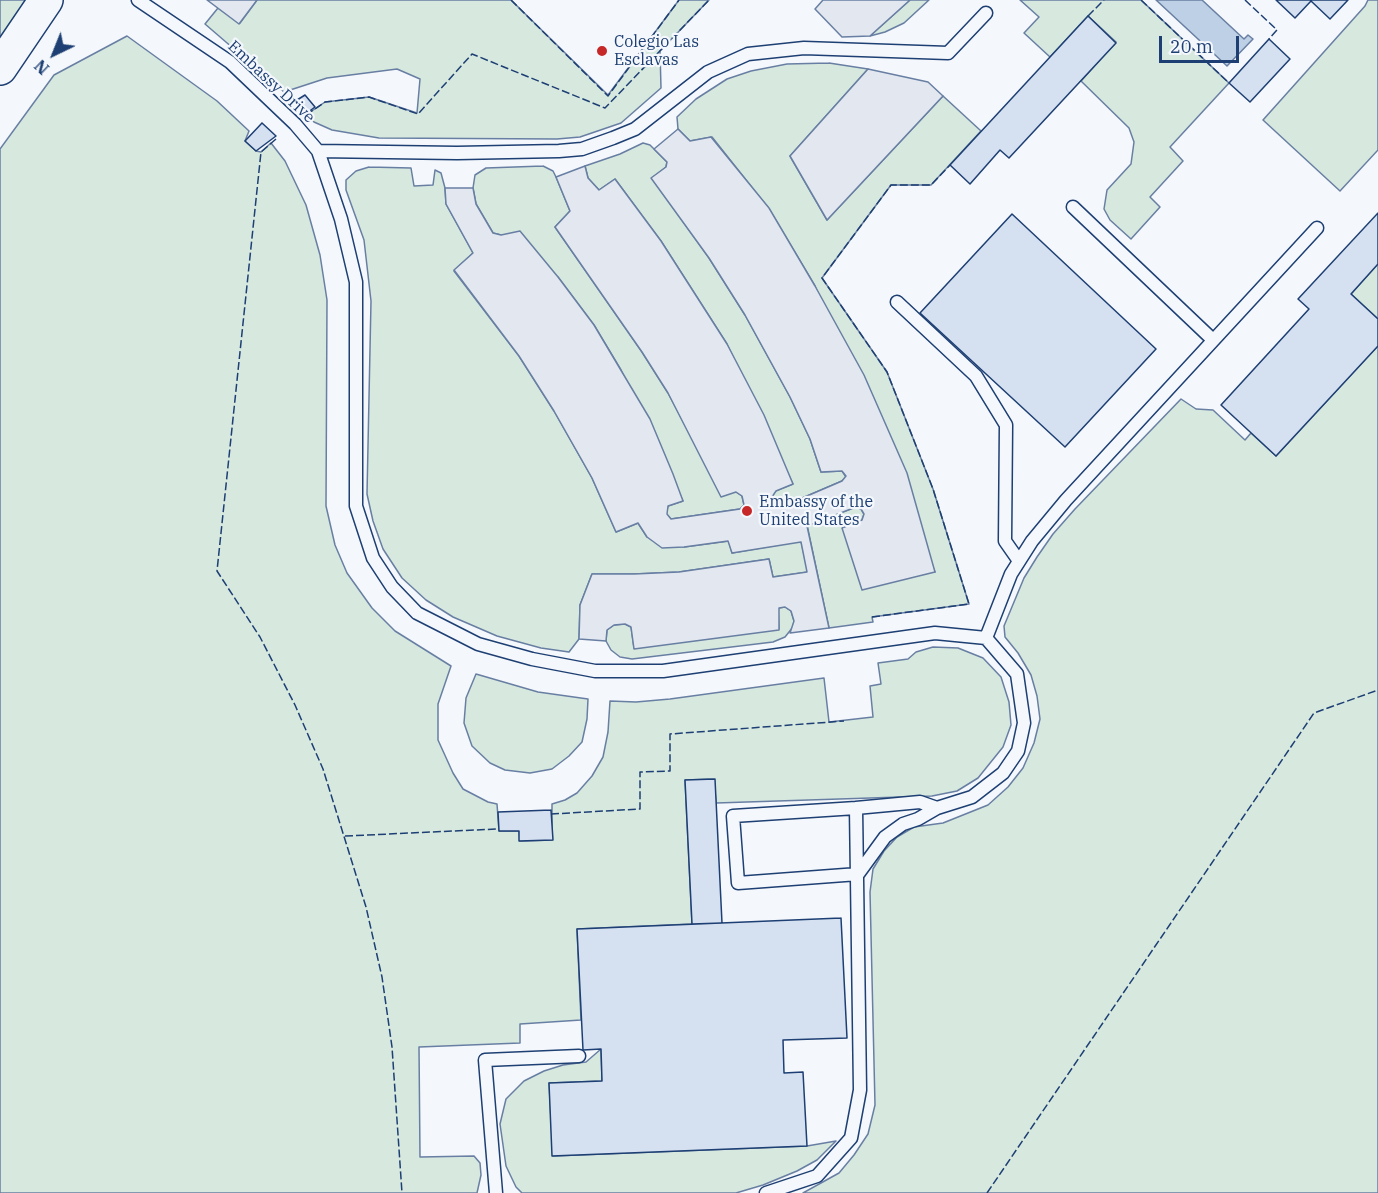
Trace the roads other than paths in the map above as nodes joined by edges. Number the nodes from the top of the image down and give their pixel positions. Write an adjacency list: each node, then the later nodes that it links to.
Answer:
1 (46, 0): 4 (street)
2 (138, 0): 5 (lane, Embassy Drive)
3 (986, 13): 5 (lane)
4 (0, 69)
5 (318, 151): 11 (lane)
6 (1073, 207): 9 (lane)
7 (1317, 228): 9 (lane)
8 (897, 302): 10 (lane)
9 (1213, 340): 10 (lane)
10 (1019, 561): 11 (lane)
11 (986, 638): 13 (lane)
12 (856, 808): 13 (lane); 14 (lane); 14 (lane)
13 (937, 808): 14 (lane)
14 (858, 874): 17 (lane)
15 (579, 1056): 16 (lane)
16 (496, 1193)
17 (766, 1193)

